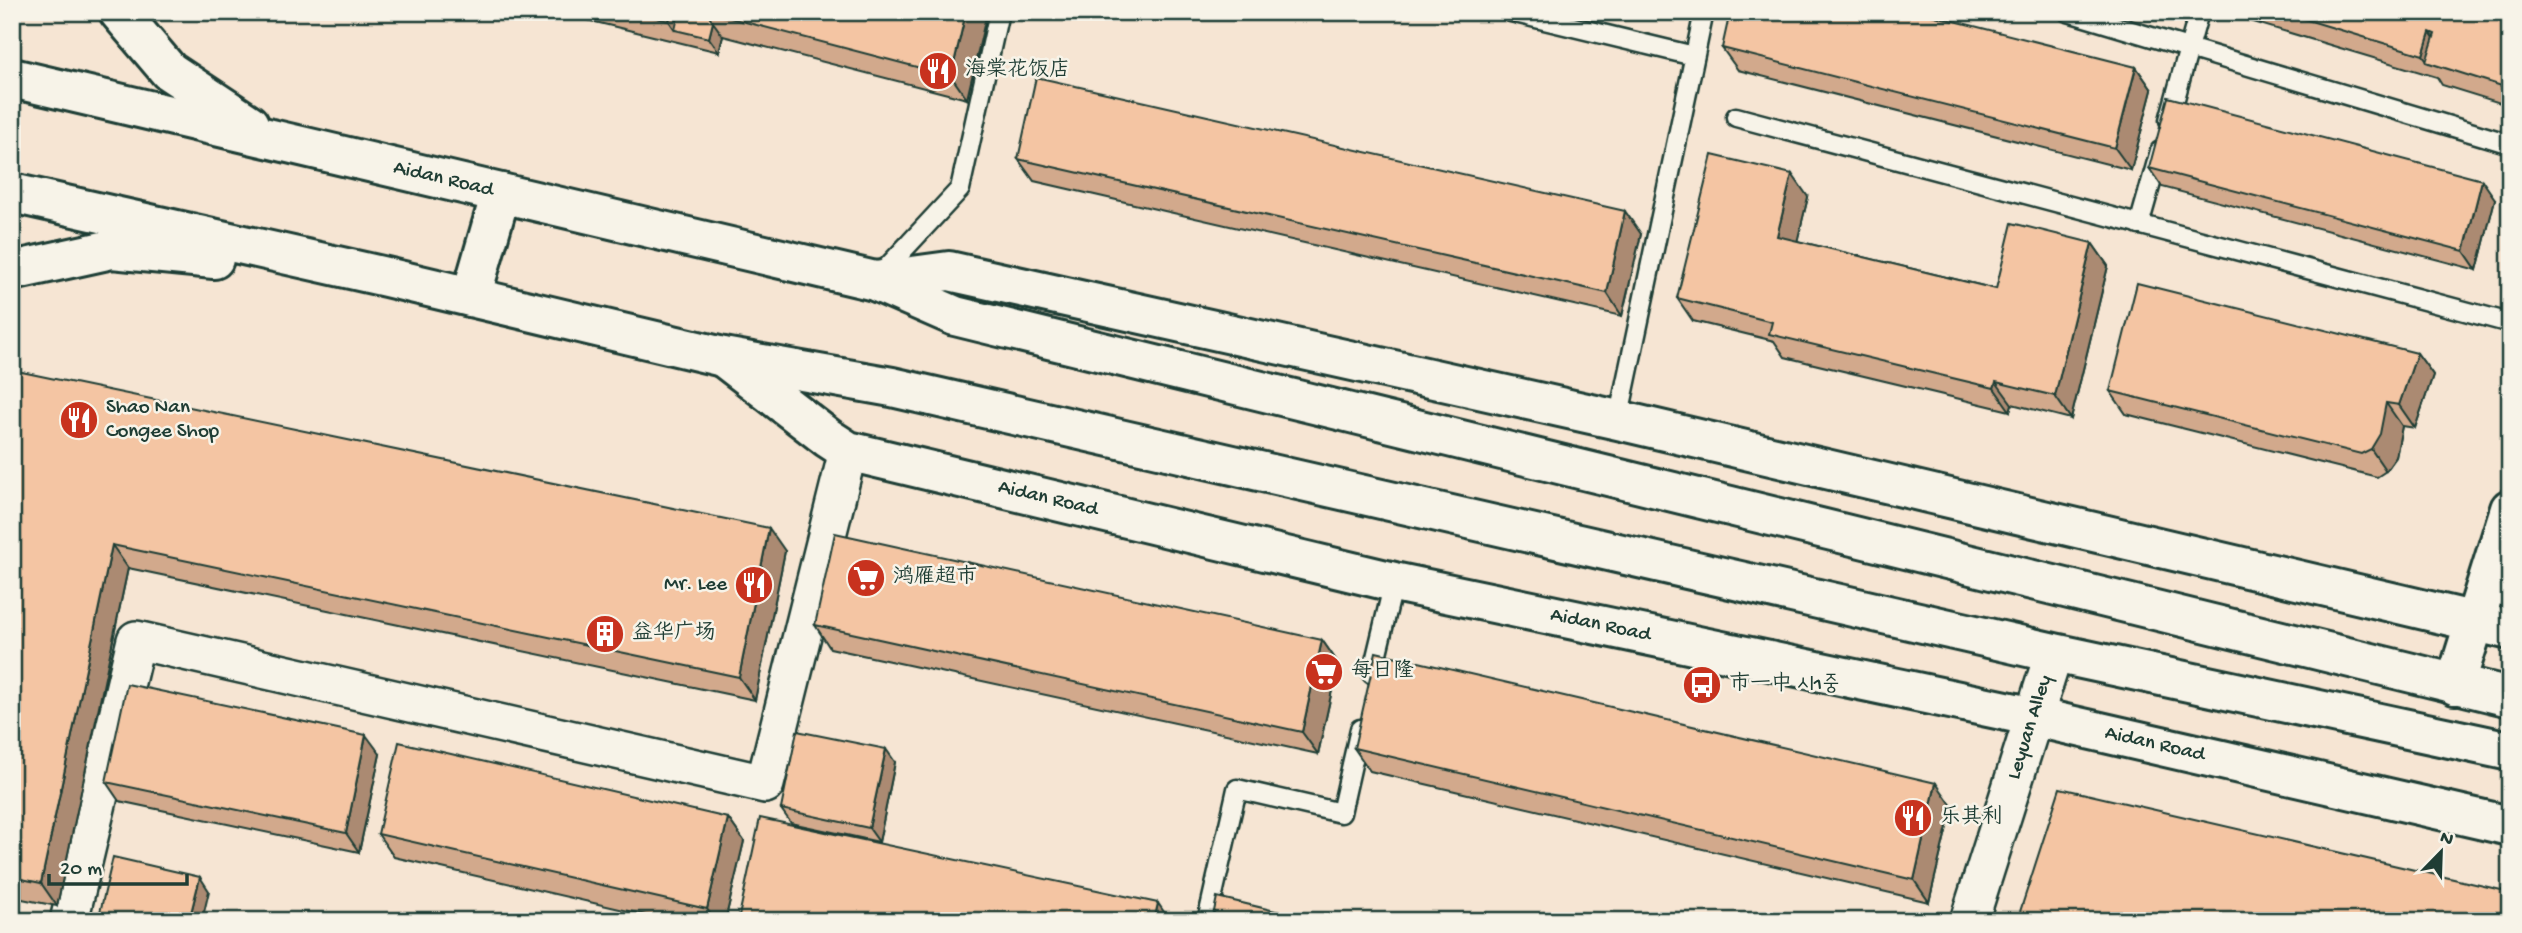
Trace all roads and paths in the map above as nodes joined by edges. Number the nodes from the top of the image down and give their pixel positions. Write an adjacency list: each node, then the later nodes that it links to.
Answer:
1 (119, 12): 11 (main road)
2 (999, 12): 18 (lane)
3 (1511, 12): 8 (lane)
4 (1704, 12): 8 (lane)
5 (2068, 12): 7 (lane)
6 (2199, 12): 7 (lane)
7 (2189, 48): 12 (lane); 15 (lane)
8 (1694, 56): 22 (lane)
9 (12, 78): 11 (main road, Aidan Road)
10 (1736, 117): 15 (lane)
11 (271, 139): 14 (main road, Aidan Road)
12 (2510, 144)
13 (12, 193): 17 (main road, Aidan Road)
14 (501, 193): 18 (main road, Aidan Road); 19 (main road)
15 (2139, 225): 20 (lane)
16 (12, 271): 17 (main road)
17 (386, 276): 19 (main road, Aidan Road)
18 (875, 281): 22 (main road, Aidan Road); 28 (main road, Aidan Road)
19 (471, 297): 21 (main road, Aidan Road)
20 (2510, 323)
21 (723, 357): 23 (main road, Aidan Road); 27 (main road, Aidan Road)
22 (1618, 420): 26 (main road, Aidan Road)
23 (848, 451): 25 (main road, Aidan Road); 35 (street)
24 (2510, 509): 26 (main road)
25 (1394, 582): 29 (lane); 31 (main road, Aidan Road)
26 (2493, 626): 28 (main road)
27 (2054, 653): 31 (street, Leyuan Alley); 33 (main road, Aidan Road)
28 (2455, 685): 30 (main road, Aidan Road)
29 (1369, 691)
30 (2510, 697)
31 (2035, 717): 34 (main road, Aidan Road); 37 (street, Leyuan Alley)
32 (1363, 718): 36 (lane)
33 (2510, 751)
34 (2510, 826)
35 (69, 921)
36 (1207, 921)
37 (1969, 921)

